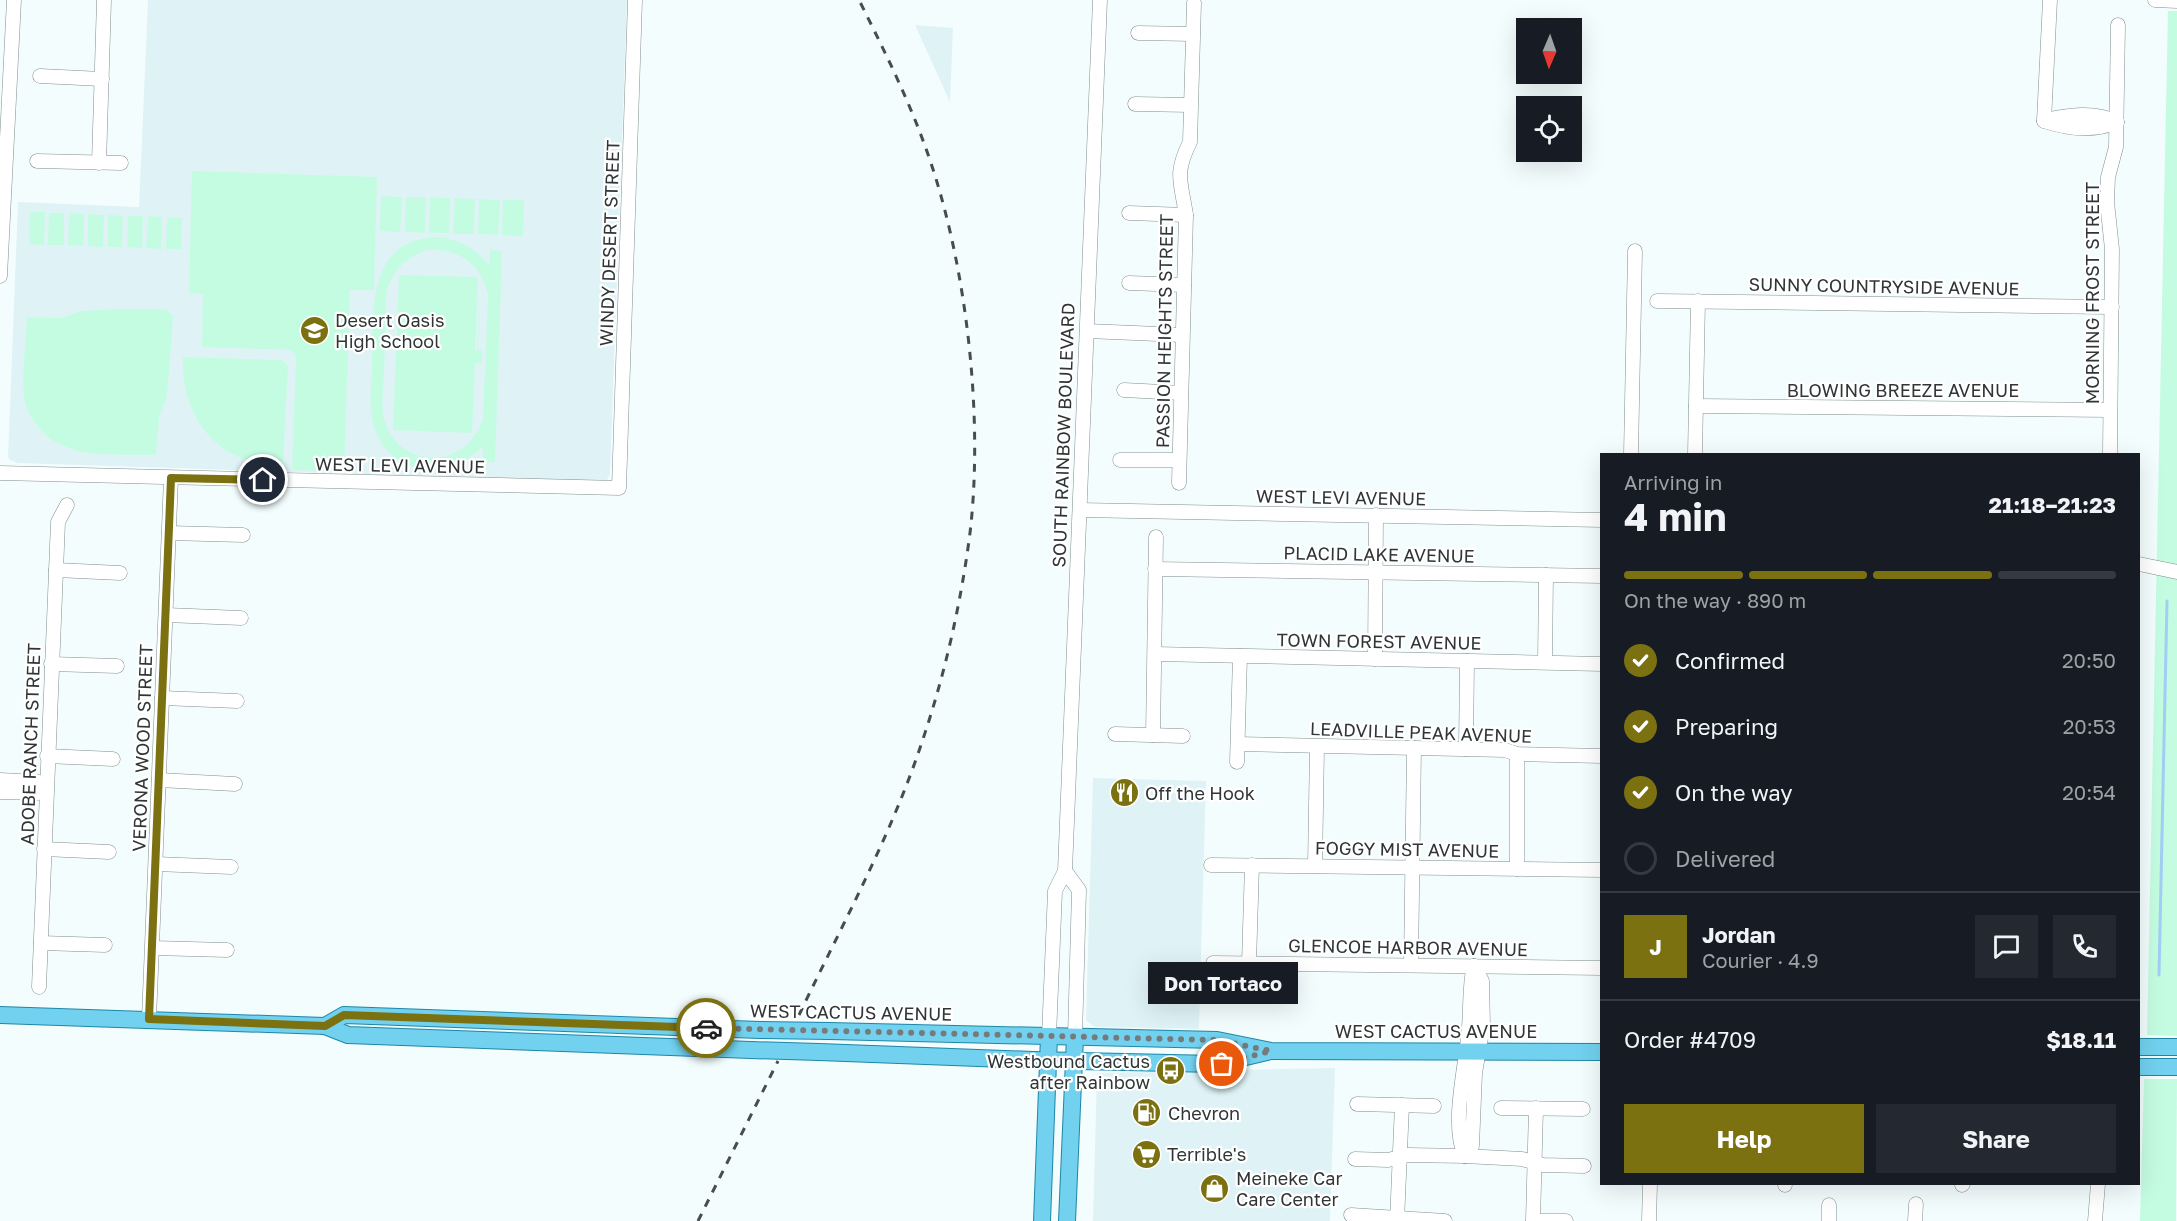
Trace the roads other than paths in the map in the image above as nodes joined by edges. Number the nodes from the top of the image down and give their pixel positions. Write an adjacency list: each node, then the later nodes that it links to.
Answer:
1 (14, 0): 14 (street)
2 (104, 0): 13 (street)
3 (635, 0): 45 (street, WINDY DESERT STREET)
4 (1100, 0): 31 (street, SOUTH RAINBOW BOULEVARD)
5 (2050, 0): 17 (street)
6 (2155, 0): 7 (street)
7 (2177, 1)
8 (1194, 3): 11 (street, PASSION HEIGHTS STREET)
9 (2118, 25): 17 (street, MORNING FROST STREET)
10 (1138, 33): 11 (street)
11 (1192, 34): 16 (street, PASSION HEIGHTS STREET)
12 (40, 76): 13 (street)
13 (102, 79): 19 (street)
14 (5, 92): 21 (street)
15 (1135, 104): 16 (street)
16 (1190, 105): 23 (street, PASSION HEIGHTS STREET)
17 (2116, 122): 30 (street, MORNING FROST STREET)
18 (37, 161): 19 (street)
19 (99, 163): 20 (street)
20 (121, 163)
21 (2, 189): 25 (street)
22 (1129, 213): 23 (street)
23 (1186, 214): 27 (street, PASSION HEIGHTS STREET)
24 (1635, 251): 37 (street)
25 (0, 276)
26 (1129, 283): 27 (street)
27 (1184, 285): 32 (street, PASSION HEIGHTS STREET)
28 (1657, 301): 29 (street, SUNNY COUNTRYSIDE AVENUE)
29 (1698, 302): 30 (street, SUNNY COUNTRYSIDE AVENUE); 35 (street)
30 (2112, 307): 36 (street, MORNING FROST STREET)
31 (1087, 332): 32 (street); 47 (street, SOUTH RAINBOW BOULEVARD)
32 (1182, 335): 34 (street, PASSION HEIGHTS STREET)
33 (1124, 390): 34 (street)
34 (1181, 393): 41 (street, PASSION HEIGHTS STREET)
35 (1696, 406): 36 (street, BLOWING BREEZE AVENUE); 38 (street)
36 (2110, 410): 39 (street, MORNING FROST STREET)
37 (1631, 453)
38 (1695, 453)
39 (2110, 453)
40 (1120, 460): 41 (street)
41 (1179, 460): 44 (street, PASSION HEIGHTS STREET)
42 (0, 473): 43 (street, WEST LEVI AVENUE)
43 (171, 478): 45 (street, WEST LEVI AVENUE); 50 (street, VERONA WOOD STREET)
44 (1179, 483)
45 (619, 488)
46 (67, 505): 55 (street, ADOBE RANCH STREET)
47 (1080, 510): 48 (street, WEST LEVI AVENUE); 100 (street, SOUTH RAINBOW BOULEVARD)
48 (1376, 515): 49 (street, WEST LEVI AVENUE); 56 (street)
49 (1600, 520)
50 (169, 533): 51 (street); 61 (street, VERONA WOOD STREET)
51 (243, 535)
52 (1155, 537): 54 (street)
53 (2140, 564): 57 (street)
54 (1155, 568): 56 (street, PLACID LAKE AVENUE); 63 (street)
55 (56, 570): 58 (street); 68 (street, ADOBE RANCH STREET)
56 (1376, 572): 59 (street, PLACID LAKE AVENUE); 65 (street)
57 (2177, 572)
58 (120, 573)
59 (1546, 575): 60 (street, PLACID LAKE AVENUE); 67 (street)
60 (1600, 576)
61 (166, 615): 62 (street); 71 (street, VERONA WOOD STREET)
62 (241, 618)
63 (1155, 654): 64 (street, TOWN FOREST AVENUE); 74 (street)
64 (1240, 656): 65 (street, TOWN FOREST AVENUE); 76 (street)
65 (1375, 659): 66 (street, TOWN FOREST AVENUE)
66 (1467, 661): 67 (street, TOWN FOREST AVENUE); 79 (street)
67 (1545, 662): 69 (street, TOWN FOREST AVENUE)
68 (51, 663): 70 (street); 81 (street, ADOBE RANCH STREET)
69 (1600, 664)
70 (117, 666)
71 (162, 698): 72 (street); 86 (street, VERONA WOOD STREET)
72 (237, 700)
73 (1115, 734): 74 (street)
74 (1153, 735): 75 (street)
75 (1183, 736)
76 (1238, 744): 77 (street, LEADVILLE PEAK AVENUE); 84 (street)
77 (1317, 747): 78 (street, LEADVILLE PEAK AVENUE); 95 (street)
78 (1414, 748): 79 (street, LEADVILLE PEAK AVENUE); 97 (street)
79 (1466, 749): 80 (street, LEADVILLE PEAK AVENUE)
80 (1517, 754): 82 (street, LEADVILLE PEAK AVENUE); 98 (street)
81 (47, 756): 83 (street); 88 (street, ADOBE RANCH STREET)
82 (1600, 756)
83 (112, 759)
84 (1237, 762)
85 (0, 780): 88 (street)
86 (159, 780): 87 (street); 92 (street, VERONA WOOD STREET)
87 (235, 784)
88 (46, 788): 89 (street); 90 (street, ADOBE RANCH STREET)
89 (0, 792)
90 (44, 849): 91 (street); 101 (street, ADOBE RANCH STREET)
91 (109, 852)
92 (156, 864): 96 (street); 103 (street, VERONA WOOD STREET)
93 (1211, 865): 94 (street, FOGGY MIST AVENUE)
94 (1252, 865): 95 (street, FOGGY MIST AVENUE); 106 (street)
95 (1315, 866): 97 (street, FOGGY MIST AVENUE)
96 (231, 867)
97 (1412, 867): 98 (street, FOGGY MIST AVENUE); 107 (street)
98 (1517, 869): 99 (street, FOGGY MIST AVENUE)
99 (1600, 870)
100 (1065, 871): 114 (street, SOUTH RAINBOW BOULEVARD); 115 (street)
101 (41, 942): 102 (street); 110 (street, ADOBE RANCH STREET)
102 (105, 945)
103 (153, 948): 104 (street); 112 (street, VERONA WOOD STREET)
104 (228, 950)
105 (1213, 963): 106 (street, GLENCOE HARBOR AVENUE)
106 (1249, 963): 107 (street, GLENCOE HARBOR AVENUE)
107 (1411, 965): 108 (street, GLENCOE HARBOR AVENUE)
108 (1474, 966): 109 (street, GLENCOE HARBOR AVENUE); 118 (street)
109 (1600, 968)
110 (39, 987)
111 (0, 1015): 112 (main road, WEST CACTUS AVENUE)
112 (149, 1019): 113 (main road, WEST CACTUS AVENUE)
113 (325, 1026): 114 (main road, WEST CACTUS AVENUE, bridge); 121 (main road, WEST CACTUS AVENUE, bridge)
114 (1049, 1036): 115 (main road, WEST CACTUS AVENUE); 121 (main road, SOUTH RAINBOW BOULEVARD)
115 (1075, 1037): 119 (main road, WEST CACTUS AVENUE); 122 (main road)
116 (2140, 1047): 117 (main road)
117 (2177, 1047)
118 (1472, 1050): 119 (main road, WEST CACTUS AVENUE); 120 (main road, WEST CACTUS AVENUE); 131 (street)
119 (1271, 1051): 122 (main road, WEST CACTUS AVENUE)
120 (1600, 1052)
121 (1048, 1061): 122 (main road, WEST CACTUS AVENUE); 142 (main road, SOUTH RAINBOW BOULEVARD)
122 (1074, 1061): 143 (main road)
123 (2140, 1067): 124 (main road)
124 (2177, 1067)
125 (1357, 1104): 126 (street)
126 (1402, 1105): 127 (street); 132 (street)
127 (1434, 1106)
128 (1501, 1108): 129 (street)
129 (1536, 1108): 130 (street); 134 (street)
130 (1583, 1109)
131 (1465, 1156): 132 (street); 134 (street)
132 (1400, 1157): 133 (street); 141 (street)
133 (1355, 1159)
134 (1535, 1162): 135 (street); 145 (street)
135 (1584, 1167)
136 (1650, 1185): 147 (street)
137 (2098, 1185): 150 (street)
138 (1829, 1204): 148 (street)
139 (1916, 1204): 149 (street)
140 (1351, 1215): 141 (street)
141 (1397, 1219): 144 (street)
142 (1042, 1221)
143 (1067, 1221)
144 (1445, 1221)
145 (1533, 1221): 146 (street)
146 (1566, 1221)
147 (1649, 1221)
148 (1829, 1221)
149 (1915, 1221)
150 (2095, 1221)

